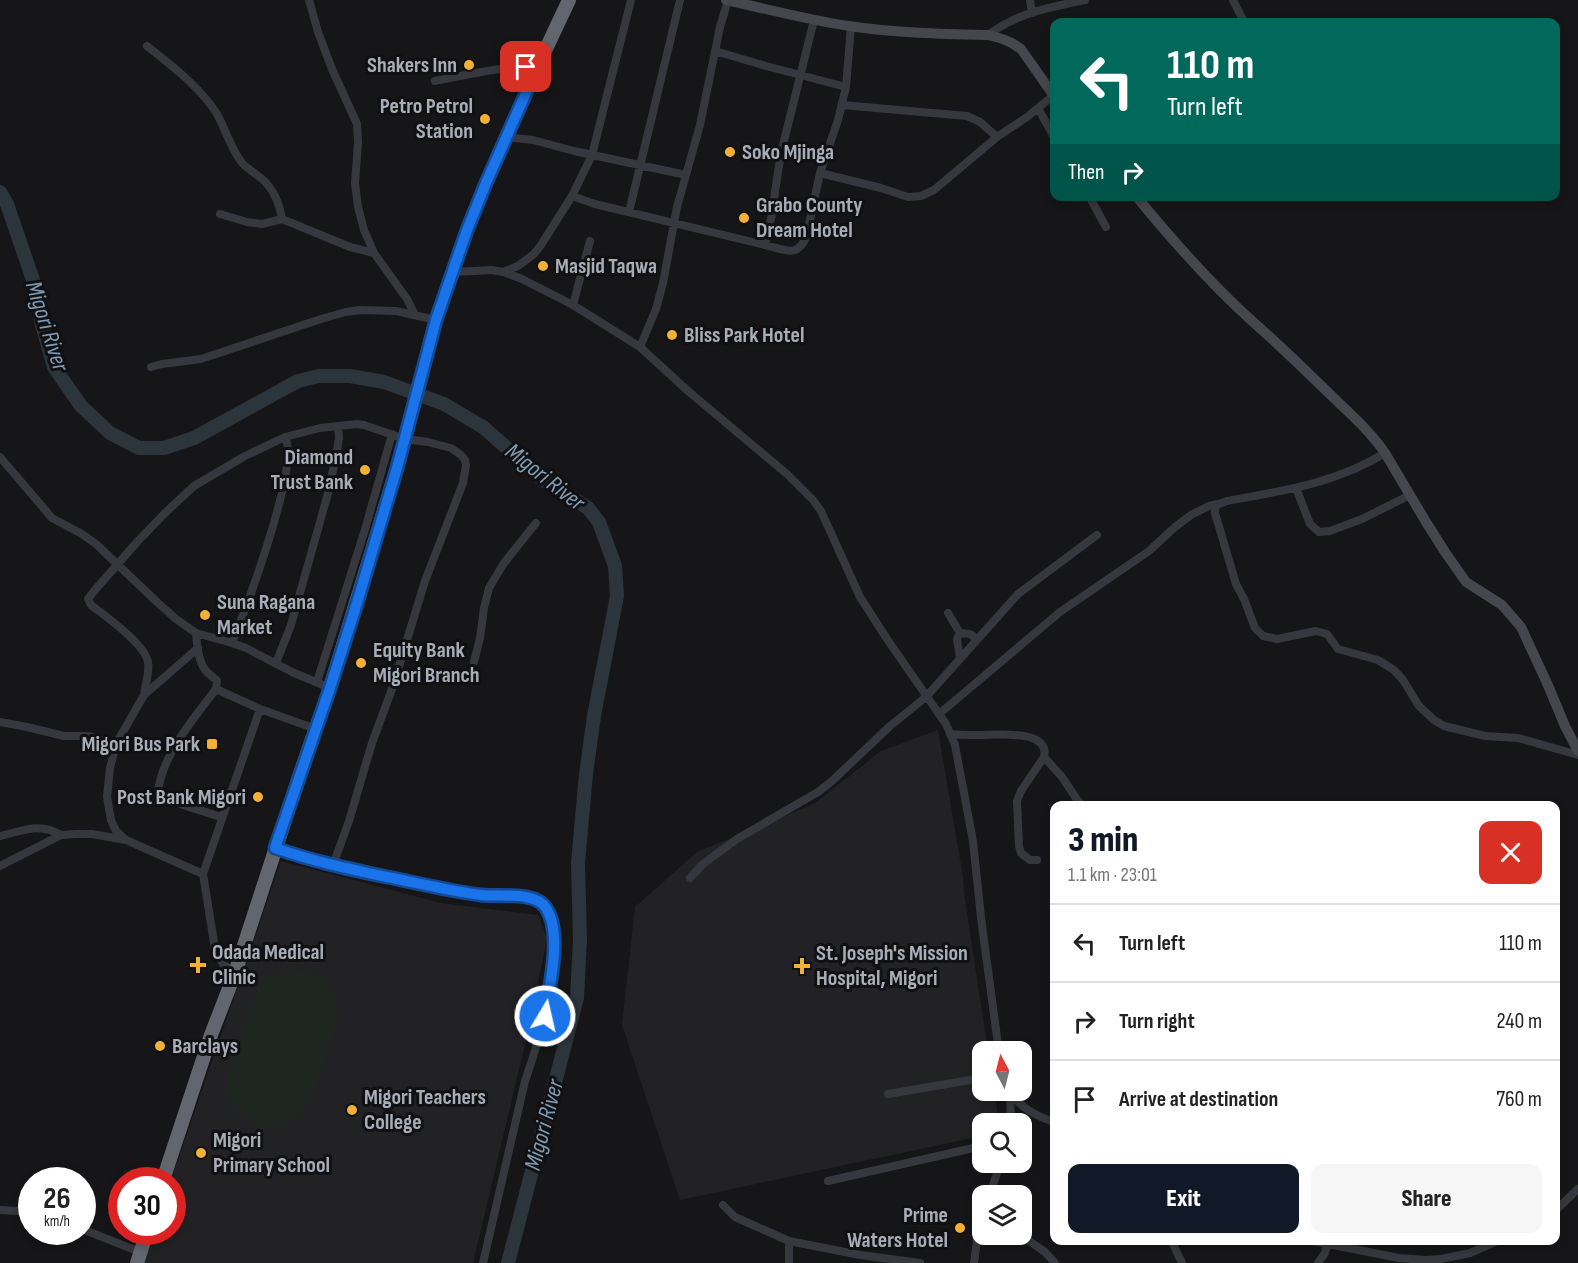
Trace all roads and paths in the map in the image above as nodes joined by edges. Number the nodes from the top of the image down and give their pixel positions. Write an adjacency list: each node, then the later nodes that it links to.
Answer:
1 (309, 0): 41 (street)
2 (569, 0): 16 (highway)
3 (631, 0): 27 (street)
4 (680, 0): 28 (street)
5 (727, 0): 11 (street); 15 (street)
6 (1030, 0): 9 (street)
7 (1085, 0): 9 (street)
8 (1233, 0): 10 (street)
9 (1032, 13): 13 (street)
10 (1242, 18)
11 (814, 20): 12 (street); 17 (street)
12 (851, 26): 13 (street); 19 (street)
13 (988, 35): 20 (street)
14 (147, 46): 36 (street)
15 (715, 51): 17 (street); 30 (street)
16 (537, 68): 18 (street); 25 (highway)
17 (800, 74): 19 (street); 40 (street)
18 (435, 81)
19 (846, 87): 22 (street)
20 (1050, 90)
21 (1050, 99): 23 (street)
22 (842, 105): 26 (street); 29 (street)
23 (1038, 108): 24 (street); 26 (street)
24 (1050, 130)
25 (506, 137): 27 (street); 42 (highway)
26 (997, 137): 29 (street)
27 (592, 155): 28 (street); 31 (street)
28 (641, 165): 30 (street); 34 (street)
29 (820, 173): 40 (street)
30 (686, 175): 37 (street)
31 (572, 196): 34 (street); 43 (street)
32 (1092, 201): 38 (street)
33 (1140, 201): 52 (street)
34 (629, 212): 37 (street)
35 (220, 214): 36 (street)
36 (282, 219): 41 (street)
37 (674, 223): 40 (street); 47 (street)
38 (1106, 227)
39 (590, 241): 44 (street)
40 (765, 245)
41 (374, 253): 45 (street)
42 (453, 272): 43 (street); 46 (highway)
43 (503, 272): 44 (street)
44 (573, 305): 47 (street)
45 (415, 315): 46 (street); 48 (street)
46 (436, 320): 51 (highway)
47 (640, 347): 73 (street)
48 (151, 367)
49 (338, 426): 50 (street); 51 (street); 68 (street)
50 (285, 437): 59 (street); 64 (street)
51 (399, 437): 69 (street); 70 (highway); 89 (street)
52 (1385, 453): 54 (street); 55 (street)
53 (0, 457): 59 (street)
54 (1296, 488): 55 (street); 56 (street)
55 (1410, 495): 80 (street)
56 (1219, 504): 75 (street); 80 (street)
57 (536, 523): 67 (street)
58 (1097, 535): 63 (street)
59 (118, 565): 61 (street); 72 (street)
60 (948, 613): 62 (street)
61 (196, 633): 64 (street); 65 (street)
62 (960, 633): 63 (street); 66 (street)
63 (977, 639): 66 (street)
64 (232, 643): 68 (street)
65 (198, 648): 71 (street); 72 (street)
66 (960, 658): 73 (street)
67 (474, 662)
68 (276, 663): 69 (street)
69 (317, 682): 70 (street)
70 (330, 688): 77 (highway)
71 (216, 689): 74 (street); 83 (street)
72 (144, 695): 79 (street)
73 (926, 697): 75 (street); 92 (street)
74 (260, 710): 77 (street); 83 (street)
75 (939, 714): 78 (street)
76 (0, 722): 79 (street)
77 (316, 729): 87 (highway)
78 (950, 735): 81 (street); 94 (street)
79 (116, 744): 86 (street)
80 (1578, 753)
81 (1044, 757): 82 (street); 88 (street)
82 (1078, 801)
83 (222, 818): 91 (street)
84 (61, 835): 85 (street); 86 (street); 90 (street)
85 (0, 836)
86 (126, 840): 91 (street)
87 (275, 848): 89 (street); 93 (highway)
88 (1037, 860)
89 (333, 865): 115 (street)
90 (0, 866)
91 (203, 873): 93 (street)
92 (690, 879)
93 (234, 973): 100 (highway)
94 (997, 1041)
95 (972, 1080): 96 (street)
96 (888, 1094)
97 (1017, 1101): 98 (street)
98 (1050, 1120)
99 (972, 1148): 101 (street)
100 (167, 1167)
101 (828, 1181)
102 (1578, 1189): 104 (street)
103 (723, 1205): 108 (street)
104 (1560, 1206)
105 (0, 1210): 106 (street)
106 (18, 1211)
107 (96, 1236): 114 (street)
108 (789, 1241): 116 (street); 117 (street)
109 (1032, 1244): 119 (street)
110 (976, 1245): 118 (street)
111 (1173, 1245): 120 (street)
112 (1327, 1245): 113 (street); 121 (street)
113 (1488, 1245)
114 (138, 1258)
115 (483, 1263)
116 (789, 1263)
117 (920, 1263)
118 (974, 1263)
119 (1055, 1263)
120 (1182, 1263)
121 (1318, 1263)

